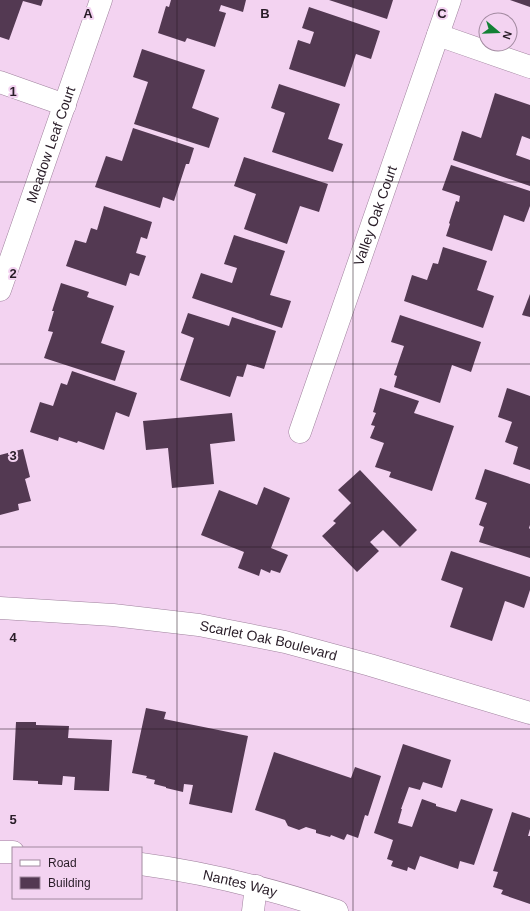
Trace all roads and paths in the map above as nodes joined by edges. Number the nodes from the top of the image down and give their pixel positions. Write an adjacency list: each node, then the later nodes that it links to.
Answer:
1 (101, 0): 6 (street, Meadow Leaf Court)
2 (450, 0): 3 (street, Valley Oak Court)
3 (438, 35): 4 (street); 8 (street, Valley Oak Court)
4 (530, 67)
5 (0, 82): 6 (street)
6 (65, 105): 7 (street, Meadow Leaf Court)
7 (0, 290)
8 (300, 432)
9 (0, 608): 10 (street, Scarlet Oak Boulevard)
10 (530, 712)
11 (0, 852): 12 (street)
12 (12, 852)
13 (142, 864): 14 (street, Nantes Way)
14 (256, 886): 15 (street); 16 (street, Nantes Way)
15 (253, 911)
16 (337, 911)

